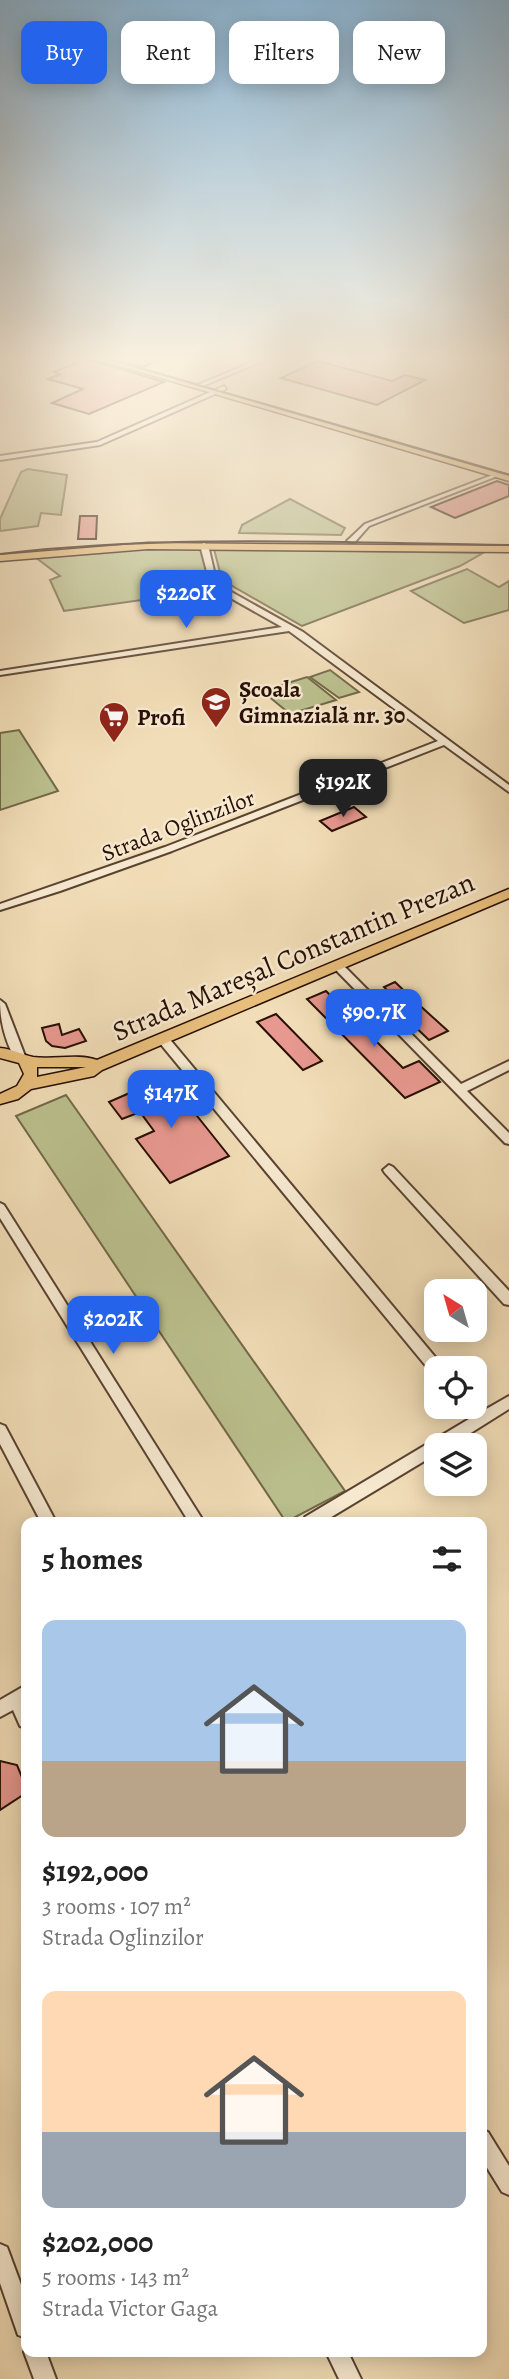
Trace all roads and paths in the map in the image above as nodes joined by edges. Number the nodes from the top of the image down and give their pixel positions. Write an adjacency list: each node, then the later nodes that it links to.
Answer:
1 (477, 468): 2 (main road)
2 (497, 474): 3 (main road); 4 (street)
3 (509, 478)
4 (351, 541): 5 (main road); 8 (main road)
5 (509, 541)
6 (204, 545): 7 (main road); 9 (main road); 10 (street)
7 (509, 549)
8 (0, 551)
9 (0, 558)
10 (291, 628): 11 (street); 12 (street)
11 (0, 673)
12 (445, 741): 13 (street); 14 (street, Strada Oglinzilor)
13 (509, 789)
14 (77, 883): 16 (street, Strada Oglinzilor)
15 (509, 893): 17 (main road, Strada Mareșal Constantin Prezan)
16 (0, 907)
17 (338, 966): 19 (main road, Strada Mareșal Constantin Prezan); 25 (street)
18 (0, 1004): 21 (street)
19 (163, 1040): 23 (main road, Strada Mareșal Constantin Prezan); 31 (street)
20 (0, 1053): 21 (main road, Strada Mareșal Constantin Prezan)
21 (23, 1059): 23 (main road, Strada Mareșal Constantin Prezan); 24 (main road)
22 (509, 1065): 25 (street)
23 (97, 1066): 24 (main road, Strada Mareșal Constantin Prezan)
24 (28, 1084): 26 (main road, Strada Mareșal Constantin Prezan)
25 (459, 1090): 27 (street)
26 (0, 1099)
27 (509, 1140)
28 (389, 1170): 30 (street)
29 (0, 1208): 38 (street)
30 (509, 1300)
31 (426, 1356)
32 (509, 1402): 33 (street)
33 (479, 1420): 35 (street)
34 (0, 1430): 37 (street)
35 (458, 1433)
36 (424, 1453): 39 (street)
37 (46, 1517)
38 (194, 1517)
39 (318, 1517)
40 (21, 1696): 41 (street)
41 (0, 1709)
42 (487, 2149): 43 (street)
43 (509, 2185)
44 (0, 2254): 45 (street)
45 (21, 2313)
46 (37, 2357): 48 (street)
47 (339, 2357): 49 (street)
48 (45, 2379)
49 (350, 2379)

